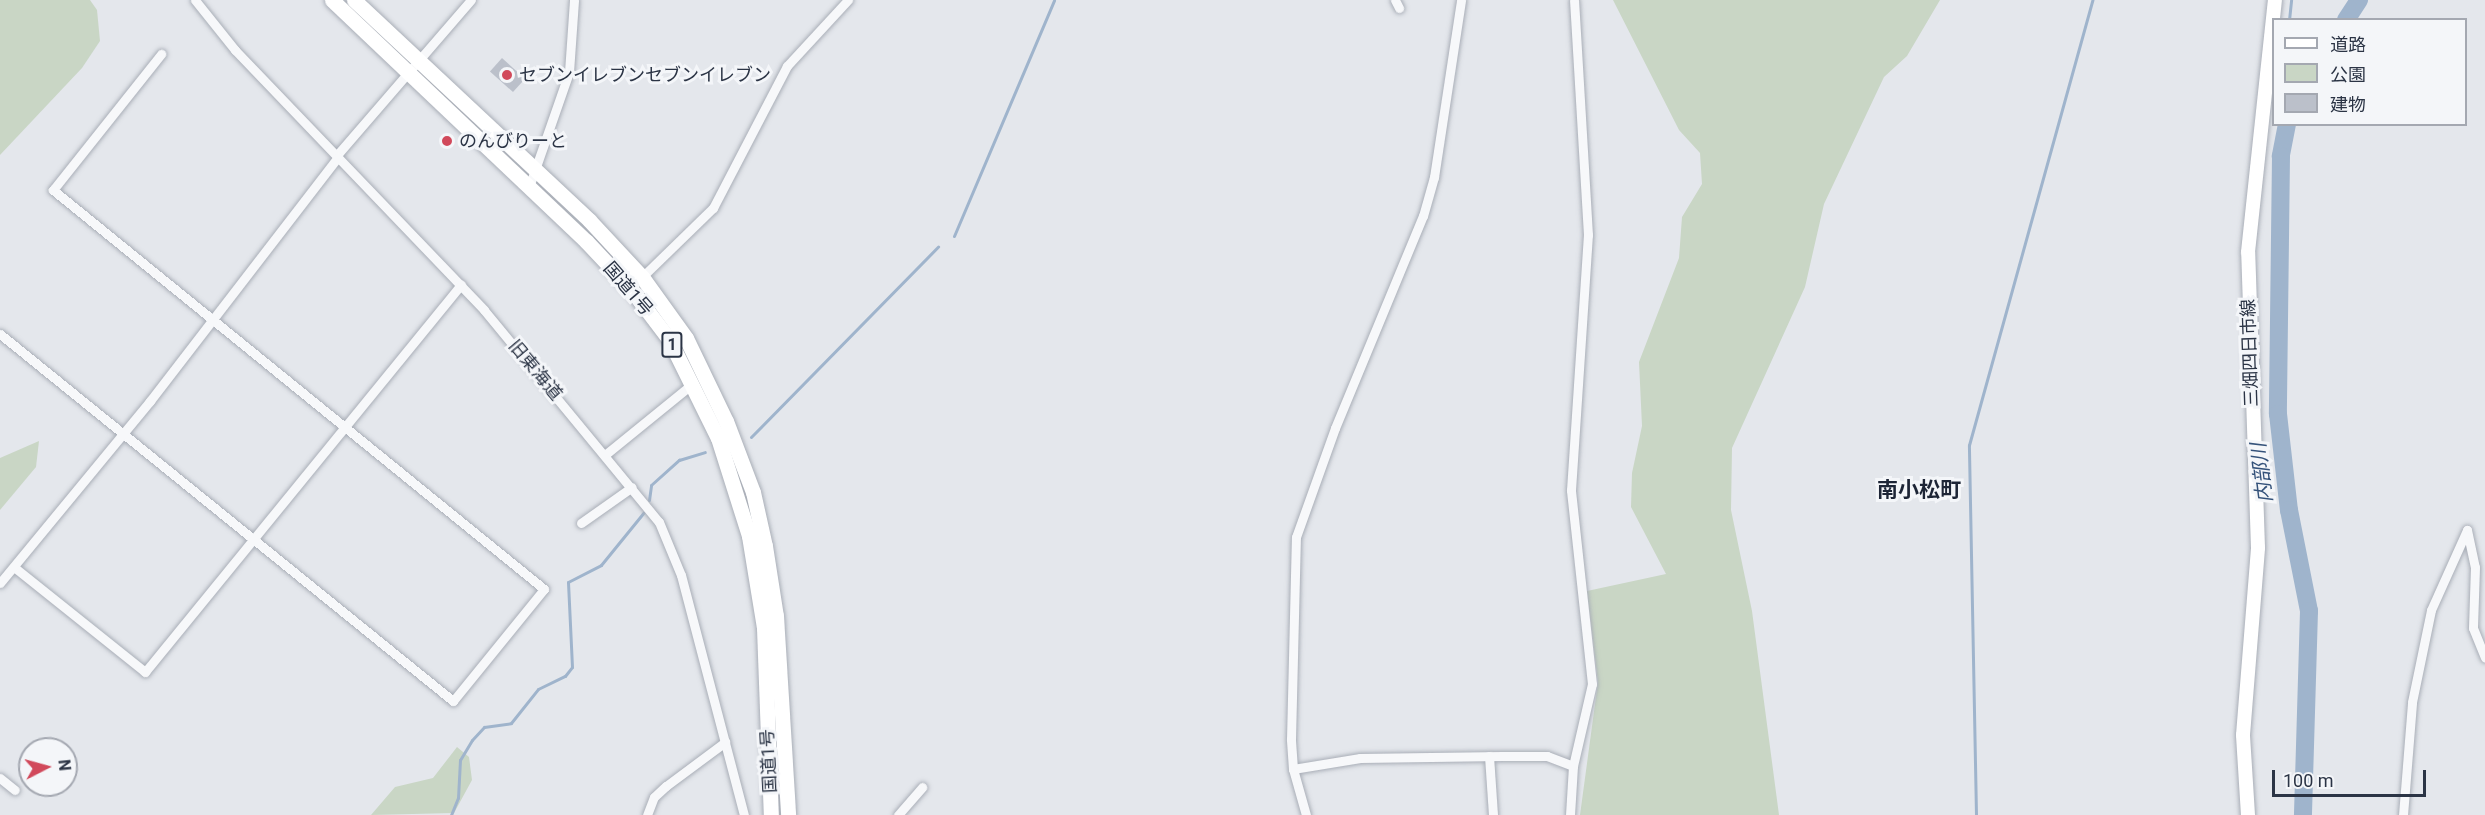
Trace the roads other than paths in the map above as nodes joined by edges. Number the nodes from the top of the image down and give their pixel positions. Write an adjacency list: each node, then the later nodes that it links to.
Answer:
1 (195, 0): 15 (street, 旧東海道)
2 (332, 0): 14 (highway, 国道1号 / 1)
3 (354, 0): 13 (highway, 国道1号 / 1)
4 (471, 0): 13 (street)
5 (574, 0): 16 (street)
6 (848, 0): 17 (street)
7 (1461, 0): 35 (street)
8 (1574, 0): 34 (street)
9 (2275, 0): 10 (main road, 三畑四日市線)
10 (2273, 18)
11 (2272, 28): 47 (main road, 三畑四日市線)
12 (161, 54): 19 (street)
13 (419, 61): 14 (street); 16 (highway, 国道1号 / 1)
14 (408, 75): 15 (street); 16 (highway, 国道1号 / 1)
15 (337, 156): 18 (street, 旧東海道); 19 (street)
16 (532, 180): 17 (highway, 国道1号 / 1); 21 (highway, 国道1号 / 1)
17 (642, 278): 29 (highway, 国道1号 / 1)
18 (460, 285): 22 (street); 24 (street, 旧東海道)
19 (210, 317): 22 (street); 23 (street)
20 (0, 334): 23 (street)
21 (692, 384): 24 (street); 29 (highway, 国道1号 / 1)
22 (346, 426): 27 (street); 27 (street)
23 (124, 433): 27 (street); 28 (street)
24 (606, 454): 25 (street, 旧東海道)
25 (632, 487): 26 (street); 32 (street, 旧東海道)
26 (581, 523)
27 (254, 539): 28 (street)
28 (14, 567): 30 (street)
29 (764, 578): 41 (highway, 国道1号 / 1); 42 (highway, 国道1号 / 1)
30 (0, 584)
31 (2485, 658): 48 (street)
32 (725, 742): 39 (street); 40 (street, 旧東海道)
33 (1489, 756): 34 (street); 35 (street); 45 (street)
34 (1573, 766): 46 (street)
35 (1293, 769): 44 (street)
36 (0, 778): 38 (street)
37 (922, 787): 43 (street)
38 (15, 790)
39 (647, 815)
40 (744, 815)
41 (771, 815)
42 (788, 815)
43 (898, 815)
44 (1306, 815)
45 (1493, 815)
46 (1570, 815)
47 (2248, 815)
48 (2403, 815)

